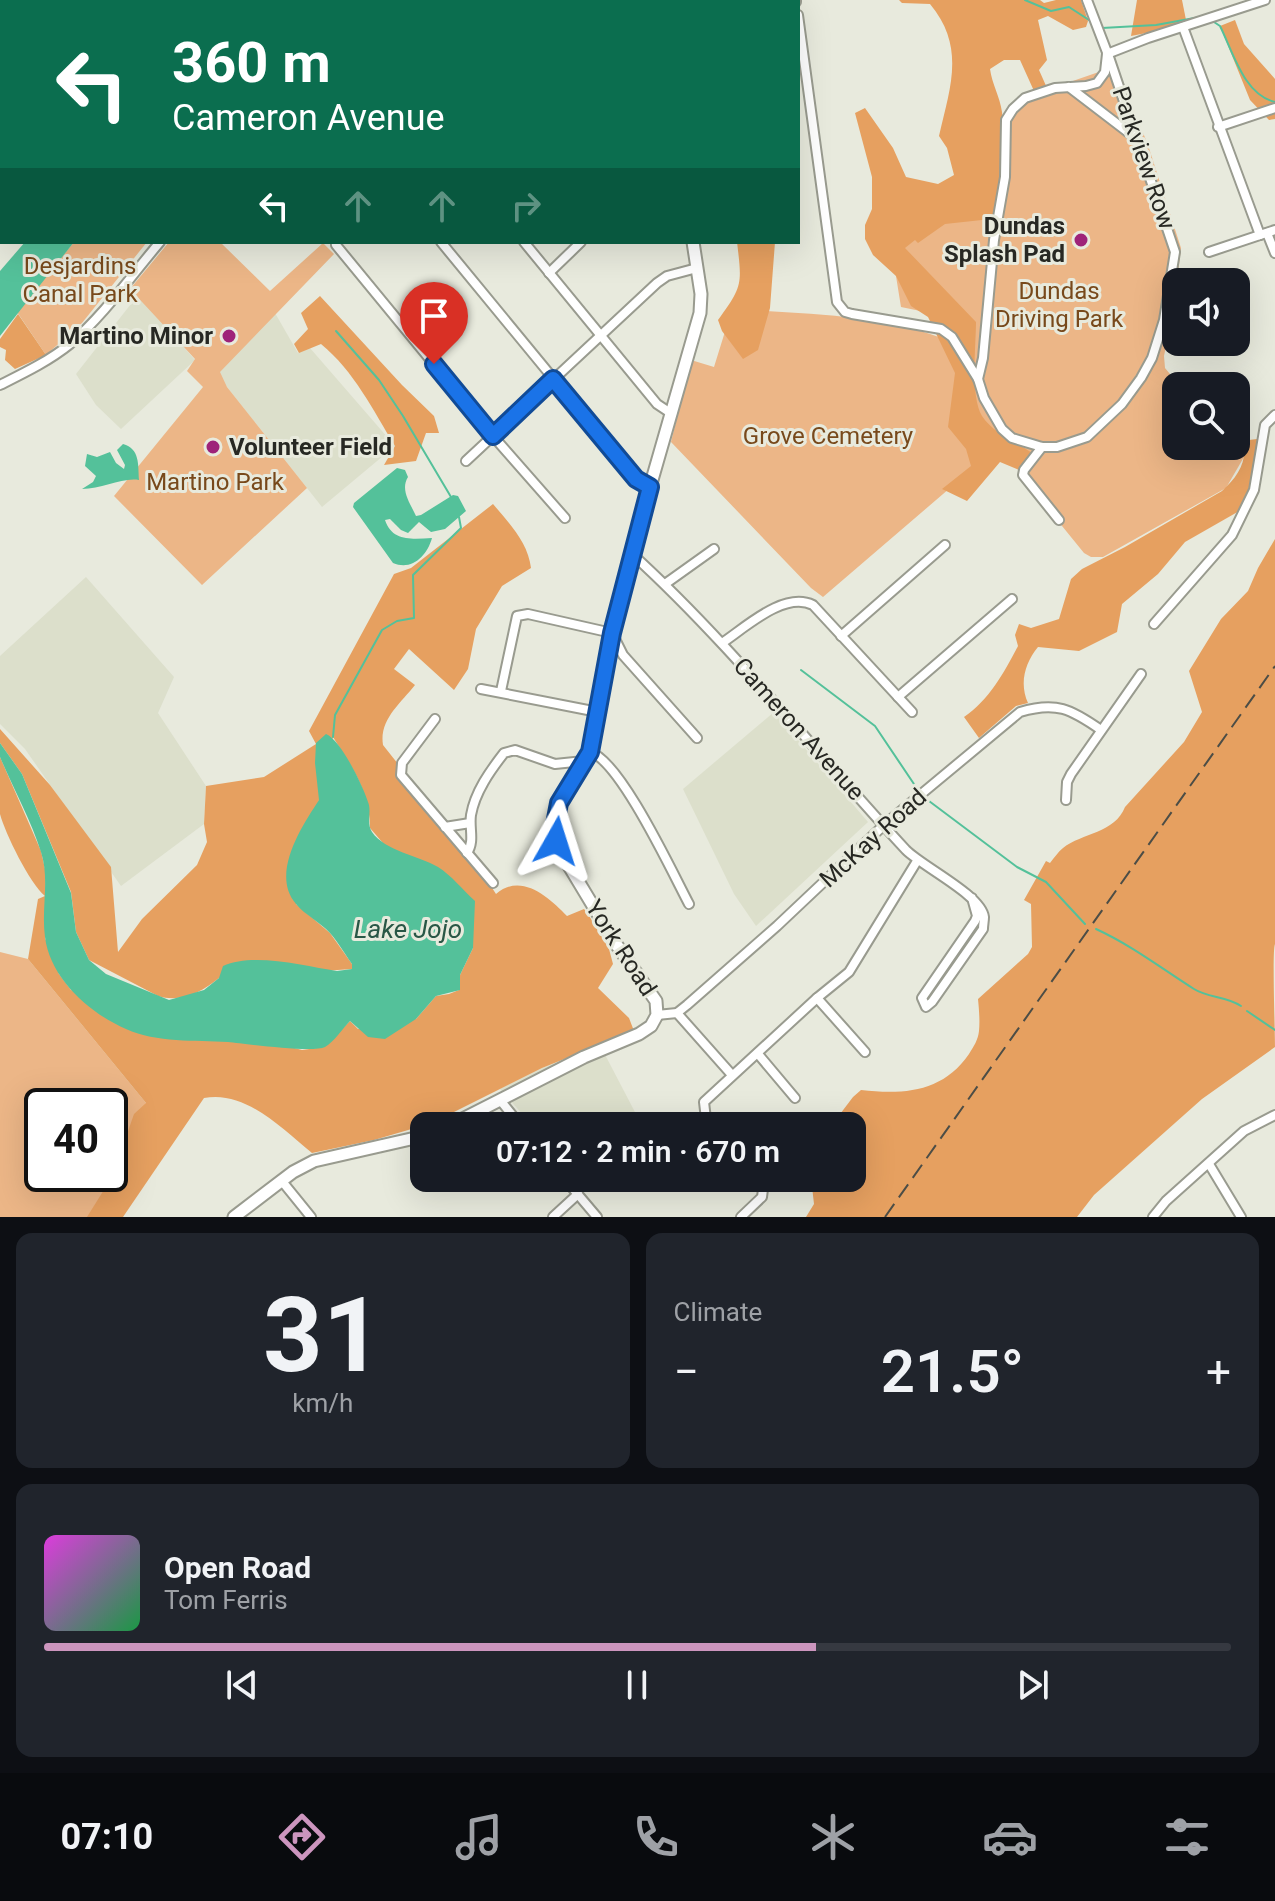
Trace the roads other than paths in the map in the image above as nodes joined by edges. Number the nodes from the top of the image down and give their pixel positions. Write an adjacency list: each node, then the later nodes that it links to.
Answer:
1 (1087, 0): 5 (street, Parkview Row)
2 (1265, 0): 3 (street)
3 (1183, 27): 5 (street); 8 (street)
4 (800, 30): 23 (street)
5 (1107, 54): 6 (street); 9 (street, Parkview Row)
6 (1069, 87): 9 (street); 23 (street)
7 (1275, 108): 8 (street)
8 (1218, 127): 10 (street)
9 (1134, 137): 28 (street, Parkview Row)
10 (1267, 233): 17 (street); 18 (street)
11 (158, 244): 24 (street)
12 (443, 244): 22 (street)
13 (526, 244): 20 (street)
14 (579, 244): 20 (street)
15 (693, 244): 19 (street, York Road)
16 (336, 245): 27 (street)
17 (1209, 252)
18 (1275, 253)
19 (697, 268): 21 (street); 25 (street, York Road)
20 (549, 273): 21 (street)
21 (600, 334): 22 (street); 25 (street)
22 (553, 379): 27 (street); 30 (street)
23 (978, 379): 28 (street)
24 (0, 385)
25 (672, 414): 30 (street, York Road)
26 (1275, 415): 38 (street)
27 (493, 436): 29 (street); 31 (street)
28 (1042, 447): 32 (street)
29 (466, 461)
30 (650, 487): 35 (street, York Road)
31 (565, 518)
32 (1059, 520)
33 (945, 545): 40 (street)
34 (714, 549): 36 (street)
35 (631, 553): 36 (street, Cameron Avenue); 39 (street, York Road)
36 (665, 584): 41 (street, Cameron Avenue)
37 (1012, 599): 45 (street)
38 (1154, 624)
39 (612, 633): 44 (street); 46 (street, York Road); 50 (street)
40 (841, 636): 41 (street); 45 (street)
41 (722, 643): 54 (street, Cameron Avenue)
42 (1141, 674): 49 (street)
43 (481, 689): 44 (street)
44 (501, 691): 46 (street)
45 (898, 697): 47 (street)
46 (598, 712): 51 (street, York Road)
47 (912, 712)
48 (435, 719): 55 (street)
49 (1101, 730): 52 (street); 54 (street, McKay Road)
50 (697, 738)
51 (587, 756): 53 (street); 60 (street); 63 (street, York Road)
52 (1066, 800)
53 (470, 823): 55 (street); 56 (street)
54 (884, 825): 57 (street, Cameron Avenue); 62 (street, McKay Road)
55 (445, 827): 56 (street)
56 (467, 853): 58 (street)
57 (917, 861): 59 (street, Cameron Avenue); 61 (street)
58 (493, 883)
59 (972, 898): 59 (street)
60 (689, 904)
61 (817, 998): 64 (street); 65 (street)
62 (677, 1013): 63 (street); 66 (street)
63 (657, 1015): 68 (street, York Road)
64 (865, 1052)
65 (758, 1054): 66 (street); 67 (street)
66 (732, 1075): 71 (street)
67 (795, 1098)
68 (500, 1100): 69 (street, York Road); 70 (street)
69 (476, 1112)
70 (510, 1112)
71 (705, 1112)
72 (1275, 1115): 74 (street)
73 (410, 1139): 75 (street)
74 (1209, 1164): 83 (street); 84 (street)
75 (281, 1180): 78 (street); 79 (street)
76 (763, 1192): 82 (street)
77 (578, 1194): 80 (street); 81 (street)
78 (234, 1217)
79 (311, 1217)
80 (553, 1217)
81 (597, 1217)
82 (741, 1217)
83 (1153, 1217)
84 (1241, 1217)

